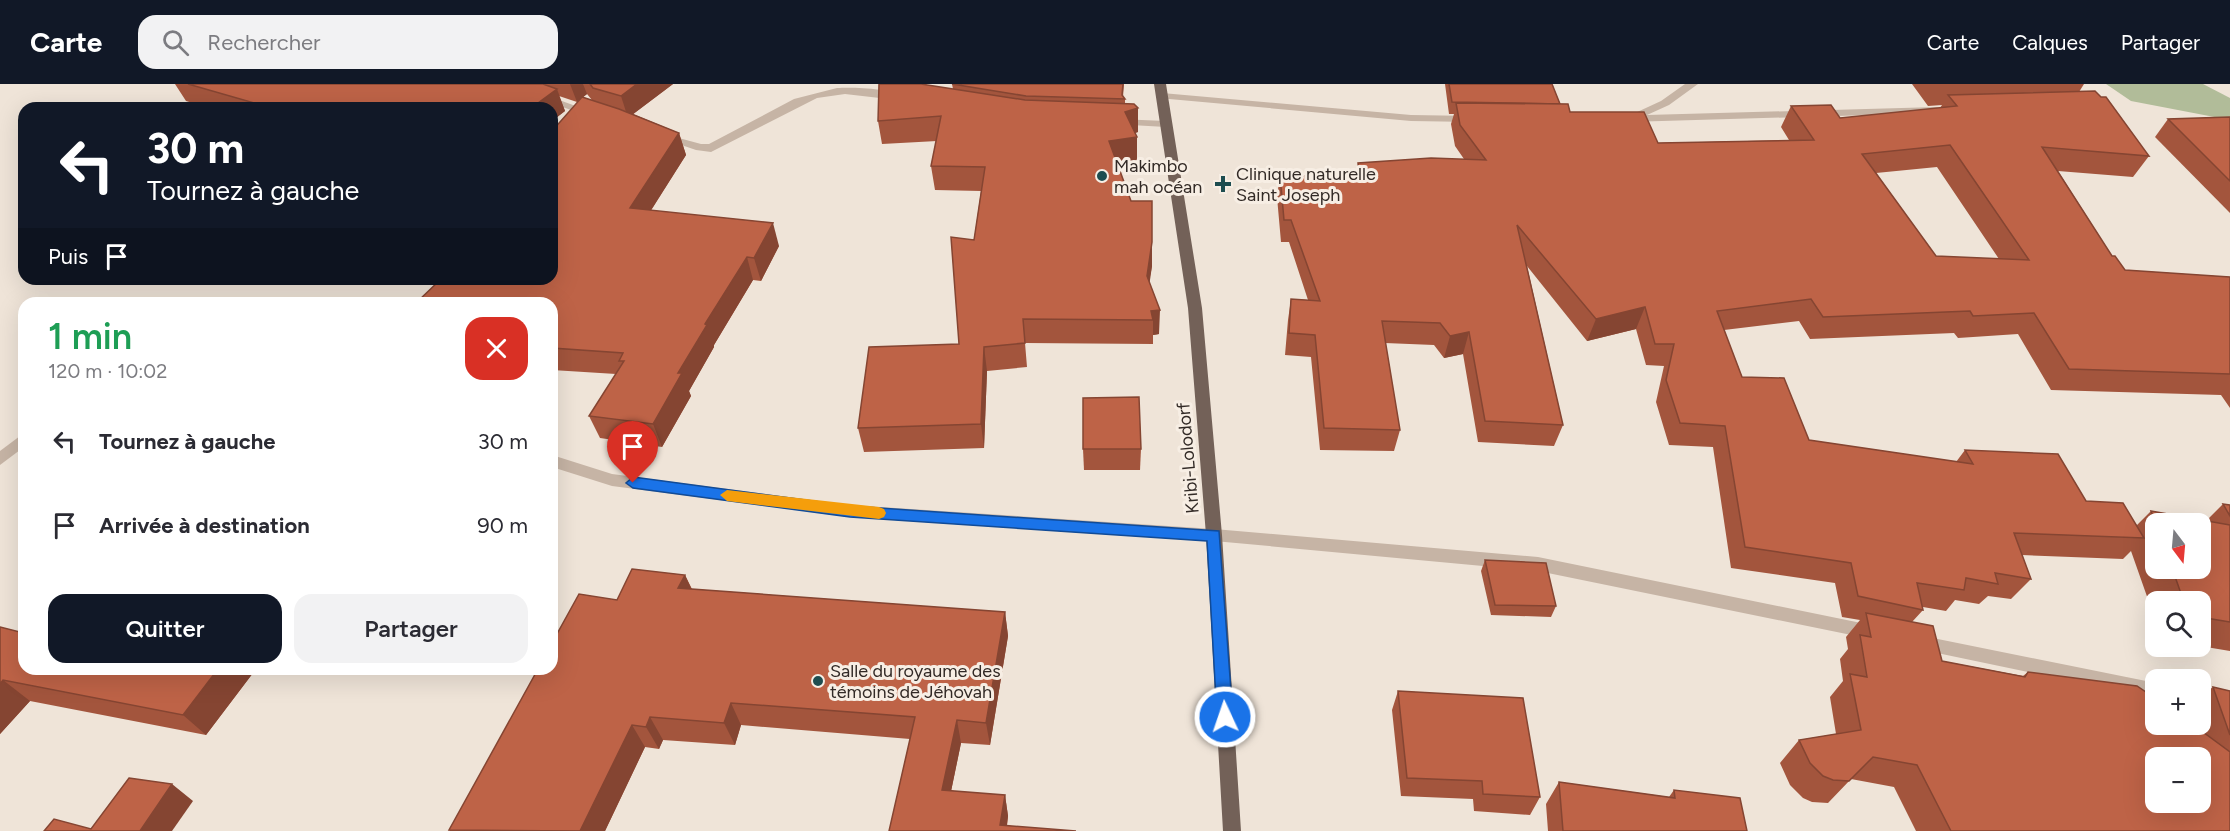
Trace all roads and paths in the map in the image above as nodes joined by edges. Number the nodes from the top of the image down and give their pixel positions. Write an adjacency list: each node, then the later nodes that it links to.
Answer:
1 (504, 84): 5 (street)
2 (1692, 84): 7 (street)
3 (1161, 90): 9 (street); 11 (main road, Kribi-Lolodorf)
4 (905, 98): 12 (street)
5 (557, 102)
6 (558, 102): 8 (street)
7 (1952, 110)
8 (598, 116)
9 (1481, 119)
10 (1105, 122): 11 (street)
11 (1166, 124): 16 (main road, Kribi-Lolodorf)
12 (655, 134)
13 (18, 444): 14 (street)
14 (0, 459)
15 (558, 463): 16 (street)
16 (1214, 536): 17 (street); 20 (main road, Kribi-Lolodorf)
17 (1881, 635)
18 (1905, 639): 19 (street)
19 (2145, 690)
20 (1232, 831)

